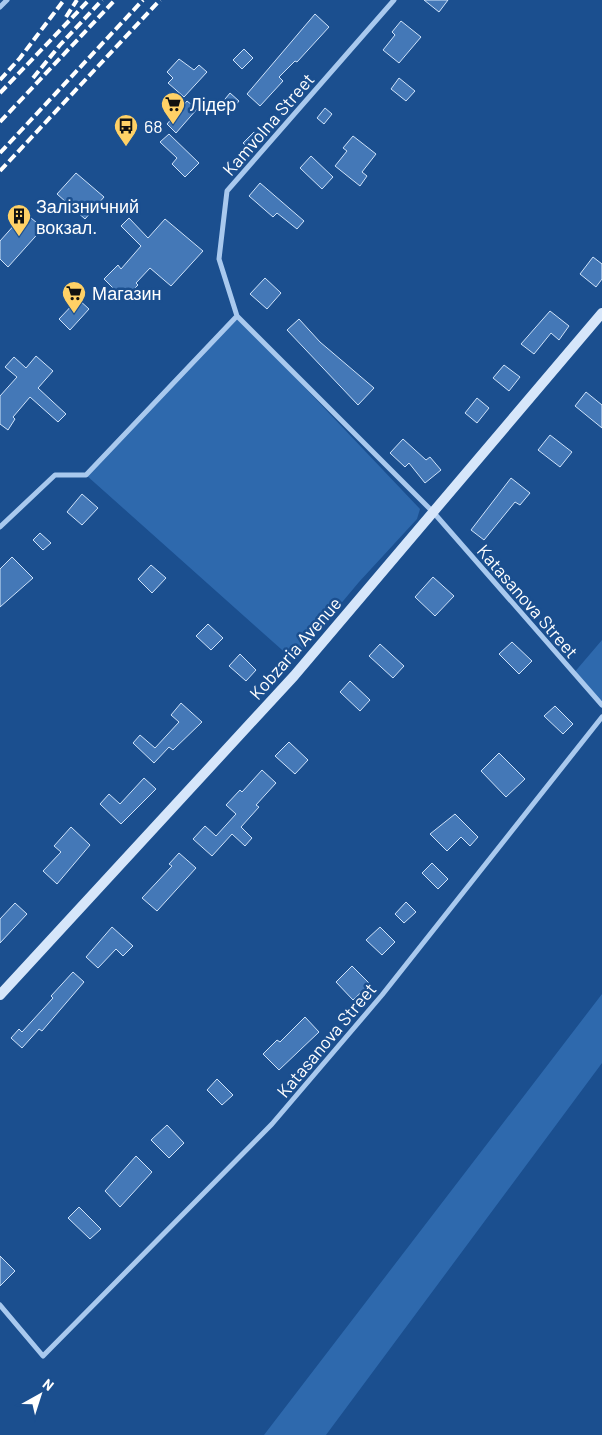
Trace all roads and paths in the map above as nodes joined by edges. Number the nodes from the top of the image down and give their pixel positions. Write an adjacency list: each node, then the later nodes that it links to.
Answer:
1 (7, 0): 3 (street)
2 (394, 0): 5 (street, Kamvolna Street)
3 (0, 7)
4 (602, 313): 6 (main road, Kobzaria Avenue)
5 (236, 316): 6 (street, Kamvolna Street); 7 (street)
6 (434, 513): 8 (street, Katasanova Street); 10 (main road, Kobzaria Avenue)
7 (0, 527)
8 (602, 705)
9 (602, 717): 11 (street, Katasanova Street)
10 (0, 995)
11 (0, 1305)

